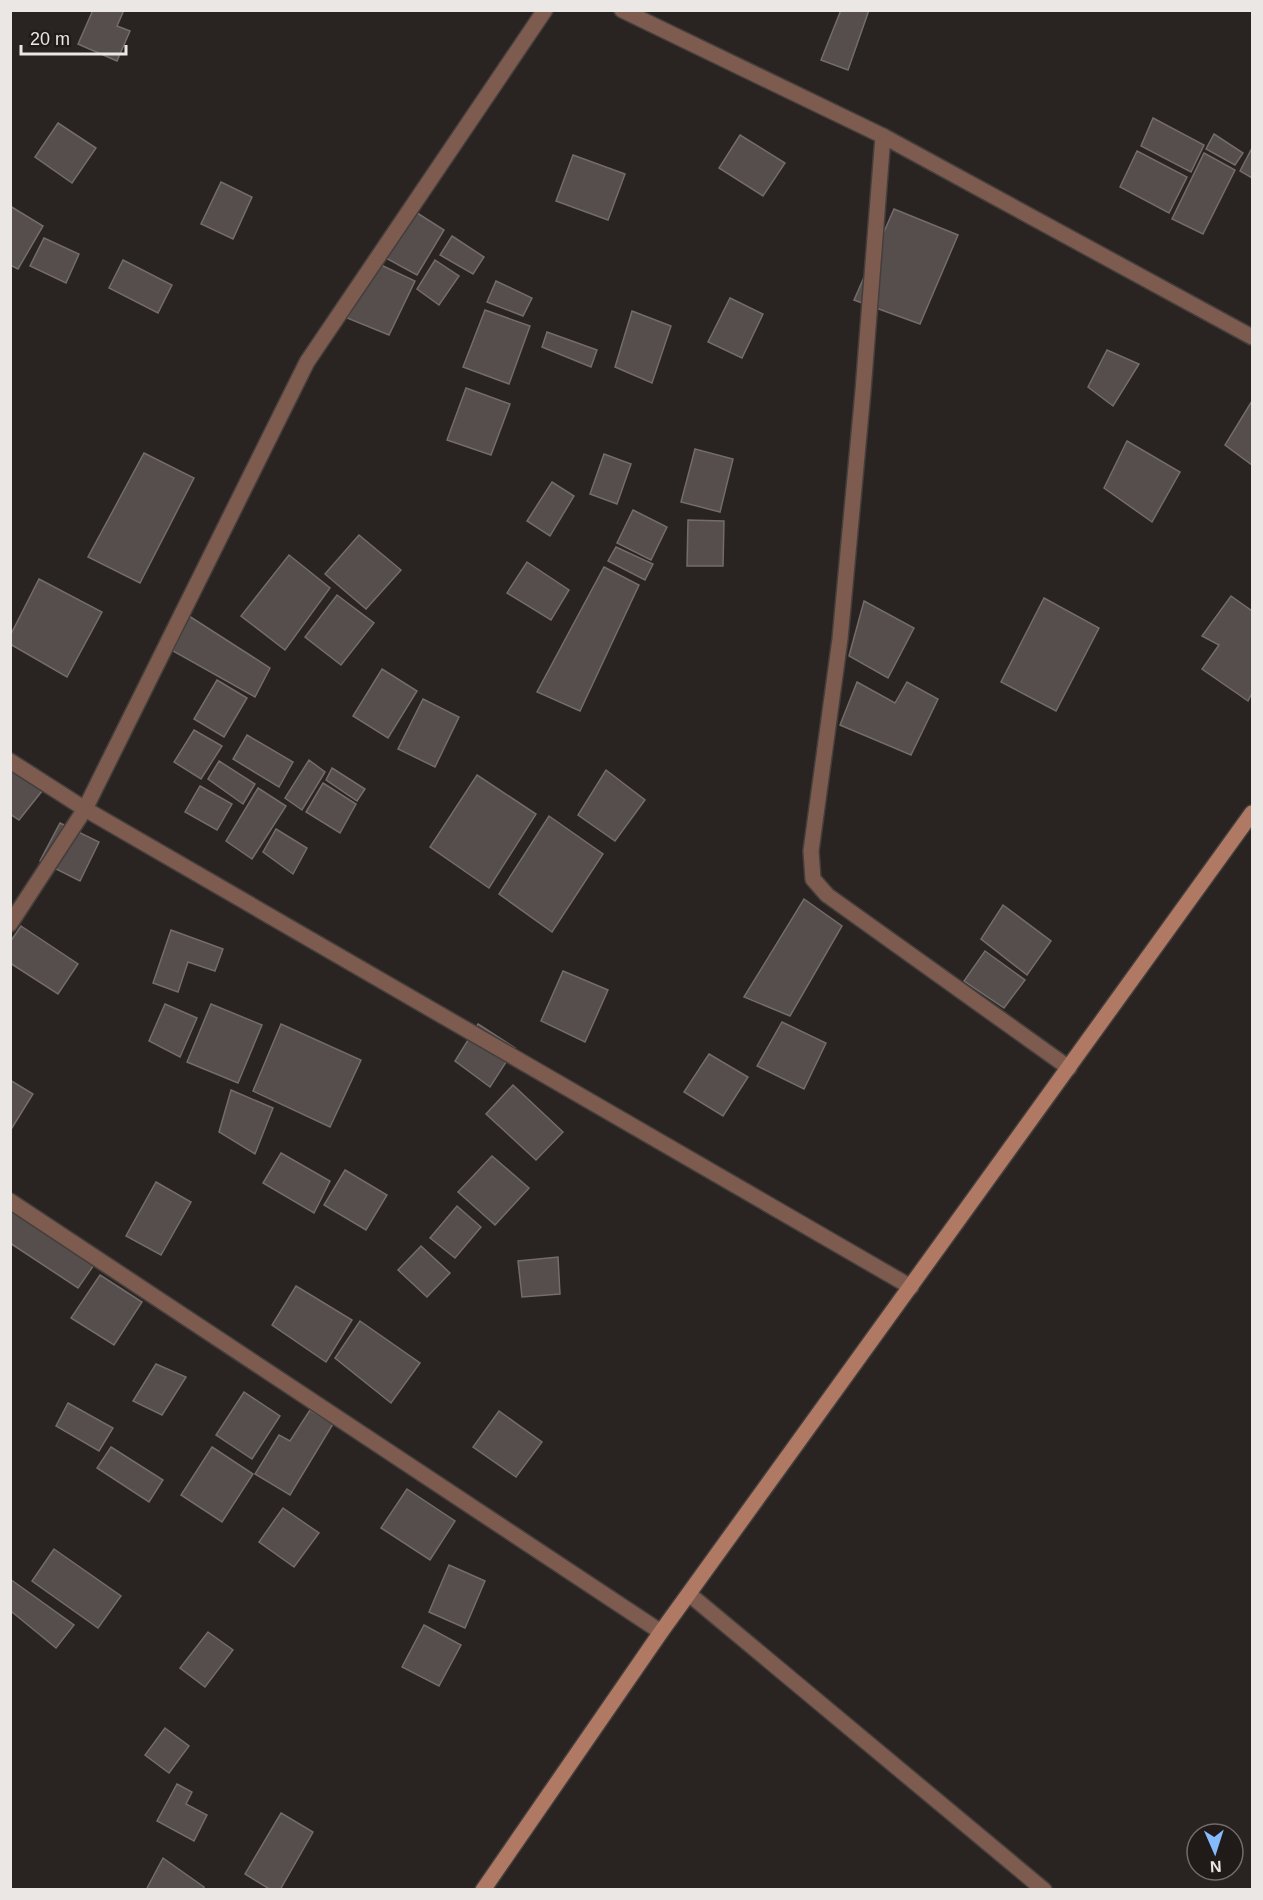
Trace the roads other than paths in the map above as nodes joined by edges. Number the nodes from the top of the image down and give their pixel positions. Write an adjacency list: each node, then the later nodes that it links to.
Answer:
1 (545, 10): 6 (street)
2 (622, 10): 3 (street)
3 (883, 136): 4 (street); 9 (street)
4 (1252, 337)
5 (10, 761): 6 (street)
6 (85, 809): 8 (street); 11 (street)
7 (1252, 813): 9 (street)
8 (10, 924)
9 (1069, 1068): 11 (street)
10 (10, 1200): 13 (street)
11 (911, 1287): 12 (street)
12 (689, 1594): 13 (street); 15 (street)
13 (661, 1632): 14 (street)
14 (483, 1890)
15 (1044, 1890)

